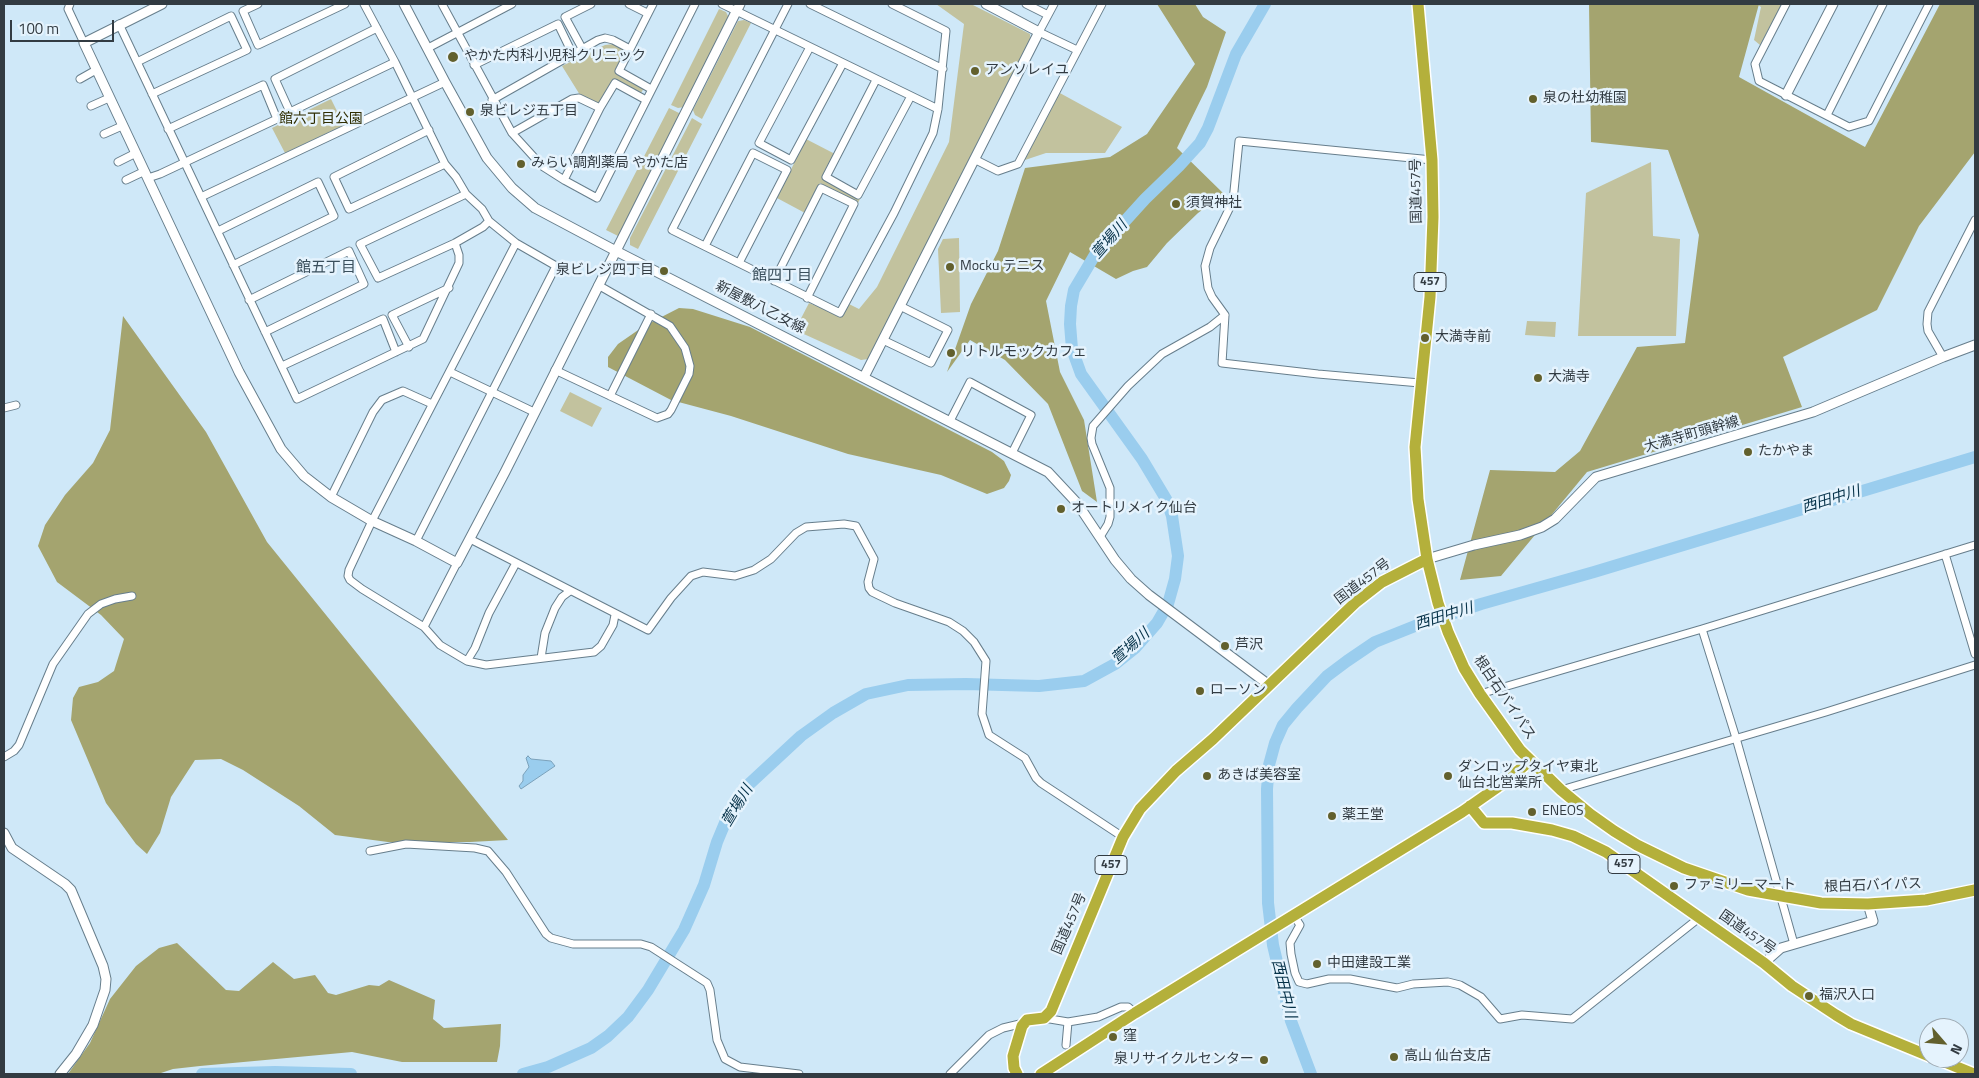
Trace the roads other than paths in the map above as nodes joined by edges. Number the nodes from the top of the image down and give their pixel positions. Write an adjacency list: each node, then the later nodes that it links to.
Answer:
1 (70, 4): 34 (street)
2 (162, 4): 29 (street)
3 (258, 4): 4 (street)
4 (345, 4)
5 (364, 4): 30 (street)
6 (404, 4): 36 (street, 新屋敷八乙女線)
7 (442, 4): 33 (street)
8 (512, 4): 33 (street)
9 (591, 4): 38 (street)
10 (629, 4): 27 (street)
11 (653, 4): 27 (street)
12 (695, 4): 50 (street)
13 (722, 4): 26 (street)
14 (788, 4): 31 (street)
15 (810, 4): 45 (street)
16 (892, 4): 45 (street)
17 (986, 4): 32 (street)
18 (1026, 4): 28 (street)
19 (1054, 4): 28 (street)
20 (1102, 4): 39 (street)
21 (1418, 4): 69 (highway, 国道457号 / 457)
22 (1786, 4): 52 (street)
23 (1832, 4): 52 (street)
24 (1883, 4): 61 (street)
25 (1929, 4): 61 (street)
26 (738, 7): 31 (street); 84 (street)
27 (648, 13): 37 (street)
28 (1048, 15): 32 (street)
29 (119, 24): 34 (street); 41 (street)
30 (377, 28): 42 (street); 42 (street)
31 (775, 29): 35 (street); 83 (street)
32 (1039, 32): 39 (street); 68 (street)
33 (458, 34): 36 (street); 44 (street)
34 (84, 43): 46 (street)
35 (810, 47): 43 (street); 43 (street)
36 (428, 48): 49 (street, 新屋敷八乙女線)
37 (630, 49): 38 (street); 50 (street)
38 (583, 50): 40 (street)
39 (1076, 50): 68 (street)
40 (572, 55): 44 (street); 56 (street)
41 (137, 62): 51 (street); 51 (street)
42 (395, 62): 54 (street)
43 (843, 63): 48 (street)
44 (474, 65): 56 (street)
45 (943, 69): 60 (street)
46 (96, 70): 47 (street); 55 (street)
47 (80, 78)
48 (876, 80): 53 (street); 53 (street)
49 (445, 82): 54 (street); 84 (street, 新屋敷八乙女線)
50 (651, 90): 57 (street)
51 (152, 94): 63 (street)
52 (1786, 95): 61 (street)
53 (911, 96): 60 (street)
54 (411, 97): 64 (street); 77 (street)
55 (109, 98): 58 (street); 62 (street)
56 (492, 100): 65 (street)
57 (646, 100): 59 (street); 75 (street)
58 (91, 106)
59 (600, 108): 65 (street); 75 (street)
60 (938, 108): 90 (street)
61 (1827, 115)
62 (122, 126): 66 (street); 67 (street)
63 (168, 129): 71 (street); 71 (street)
64 (429, 130): 72 (street); 72 (street)
65 (512, 133): 75 (street)
66 (104, 134)
67 (136, 153): 70 (street); 73 (street)
68 (974, 159): 92 (street)
69 (1432, 160): 94 (street); 105 (highway, 国道457号 / 457)
70 (118, 162)
71 (184, 163): 73 (street); 77 (street)
72 (445, 164): 76 (street)
73 (147, 175): 74 (street); 114 (street)
74 (126, 180)
75 (564, 180)
76 (466, 194): 78 (street); 81 (street)
77 (201, 197): 80 (street)
78 (489, 220): 81 (street); 82 (street)
79 (1975, 220): 100 (street)
80 (218, 231): 86 (street); 86 (street)
81 (455, 243): 89 (street)
82 (516, 243): 103 (street); 106 (street)
83 (705, 246): 85 (street); 85 (street)
84 (616, 251): 88 (street); 104 (street, 新屋敷八乙女線)
85 (739, 263): 87 (street)
86 (233, 264): 91 (street)
87 (774, 281): 90 (street); 90 (street)
88 (598, 285): 93 (street); 102 (street)
89 (448, 288): 98 (street); 98 (street)
90 (807, 298)
91 (249, 300): 95 (street); 95 (street)
92 (900, 306): 96 (street); 96 (street)
93 (651, 314): 107 (street); 107 (street)
94 (1225, 315): 105 (street); 116 (street)
95 (265, 332): 101 (street)
96 (883, 340): 104 (street)
97 (1975, 346): 100 (street, 大満寺町頭幹線)
98 (409, 347): 99 (street)
99 (396, 352): 101 (street); 101 (street)
100 (1943, 357): 121 (street, 大満寺町頭幹線)
101 (282, 366)
102 (555, 370): 107 (street); 111 (street)
103 (450, 372): 106 (street); 108 (street)
104 (864, 377): 112 (street, 新屋敷八乙女線)
105 (1420, 383): 121 (highway, 国道457号 / 457)
106 (490, 393): 111 (street); 118 (street)
107 (610, 396)
108 (432, 404): 114 (street); 115 (street)
109 (16, 405): 110 (street)
110 (4, 408)
111 (534, 412): 117 (street)
112 (950, 422): 113 (street, 新屋敷八乙女線); 113 (street)
113 (1012, 453): 116 (street, 新屋敷八乙女線)
114 (331, 497): 115 (street)
115 (372, 521): 118 (street); 127 (street)
116 (1100, 537): 133 (street, 新屋敷八乙女線)
117 (470, 539): 122 (street); 123 (street)
118 (416, 541): 122 (street)
119 (1975, 545): 120 (street)
120 (1945, 554): 128 (street); 129 (street)
121 (1427, 559): 133 (highway, 国道457号 / 457); 134 (highway, 根白石バイパス / 457)
122 (457, 563): 127 (street)
123 (516, 563): 124 (street); 131 (street)
124 (570, 591): 126 (street); 130 (street)
125 (132, 596): 136 (street)
126 (615, 615): 130 (street); 141 (street)
127 (424, 627): 131 (street)
128 (1702, 628): 134 (street); 135 (street)
129 (1975, 654)
130 (541, 658): 131 (street)
131 (467, 661)
132 (1975, 665): 135 (street)
133 (1269, 685): 141 (highway, 国道457号 / 457)
134 (1480, 694): 137 (highway, 根白石バイパス / 457)
135 (1736, 738): 138 (street); 144 (street)
136 (4, 757)
137 (1530, 761): 138 (highway, 根白石バイパス / 457); 139 (highway)
138 (1561, 790): 144 (highway, 根白石バイパス / 457)
139 (1470, 806): 146 (highway); 147 (highway, 国道457号 / 457)
140 (4, 833): 157 (street)
141 (1123, 837): 151 (highway, 国道457号 / 457)
142 (370, 851): 158 (street)
143 (1975, 890): 145 (highway, 根白石バイパス / 457)
144 (1780, 897): 145 (highway, 根白石バイパス / 457); 148 (street)
145 (1868, 904): 148 (street)
146 (1294, 916): 147 (street); 150 (highway)
147 (1699, 918): 149 (highway, 国道457号 / 457)
148 (1794, 944): 149 (street)
149 (1764, 962): 155 (highway, 国道457号 / 457)
150 (1135, 1013): 152 (street); 161 (highway)
151 (1044, 1018): 152 (street); 153 (highway)
152 (1068, 1022): 154 (street)
153 (1024, 1023): 159 (street); 160 (highway)
154 (1066, 1045)
155 (1919, 1052)
156 (1959, 1068): 162 (highway)
157 (60, 1074)
158 (799, 1074)
159 (950, 1074)
160 (1017, 1074)
161 (1041, 1074)
162 (1974, 1074)

